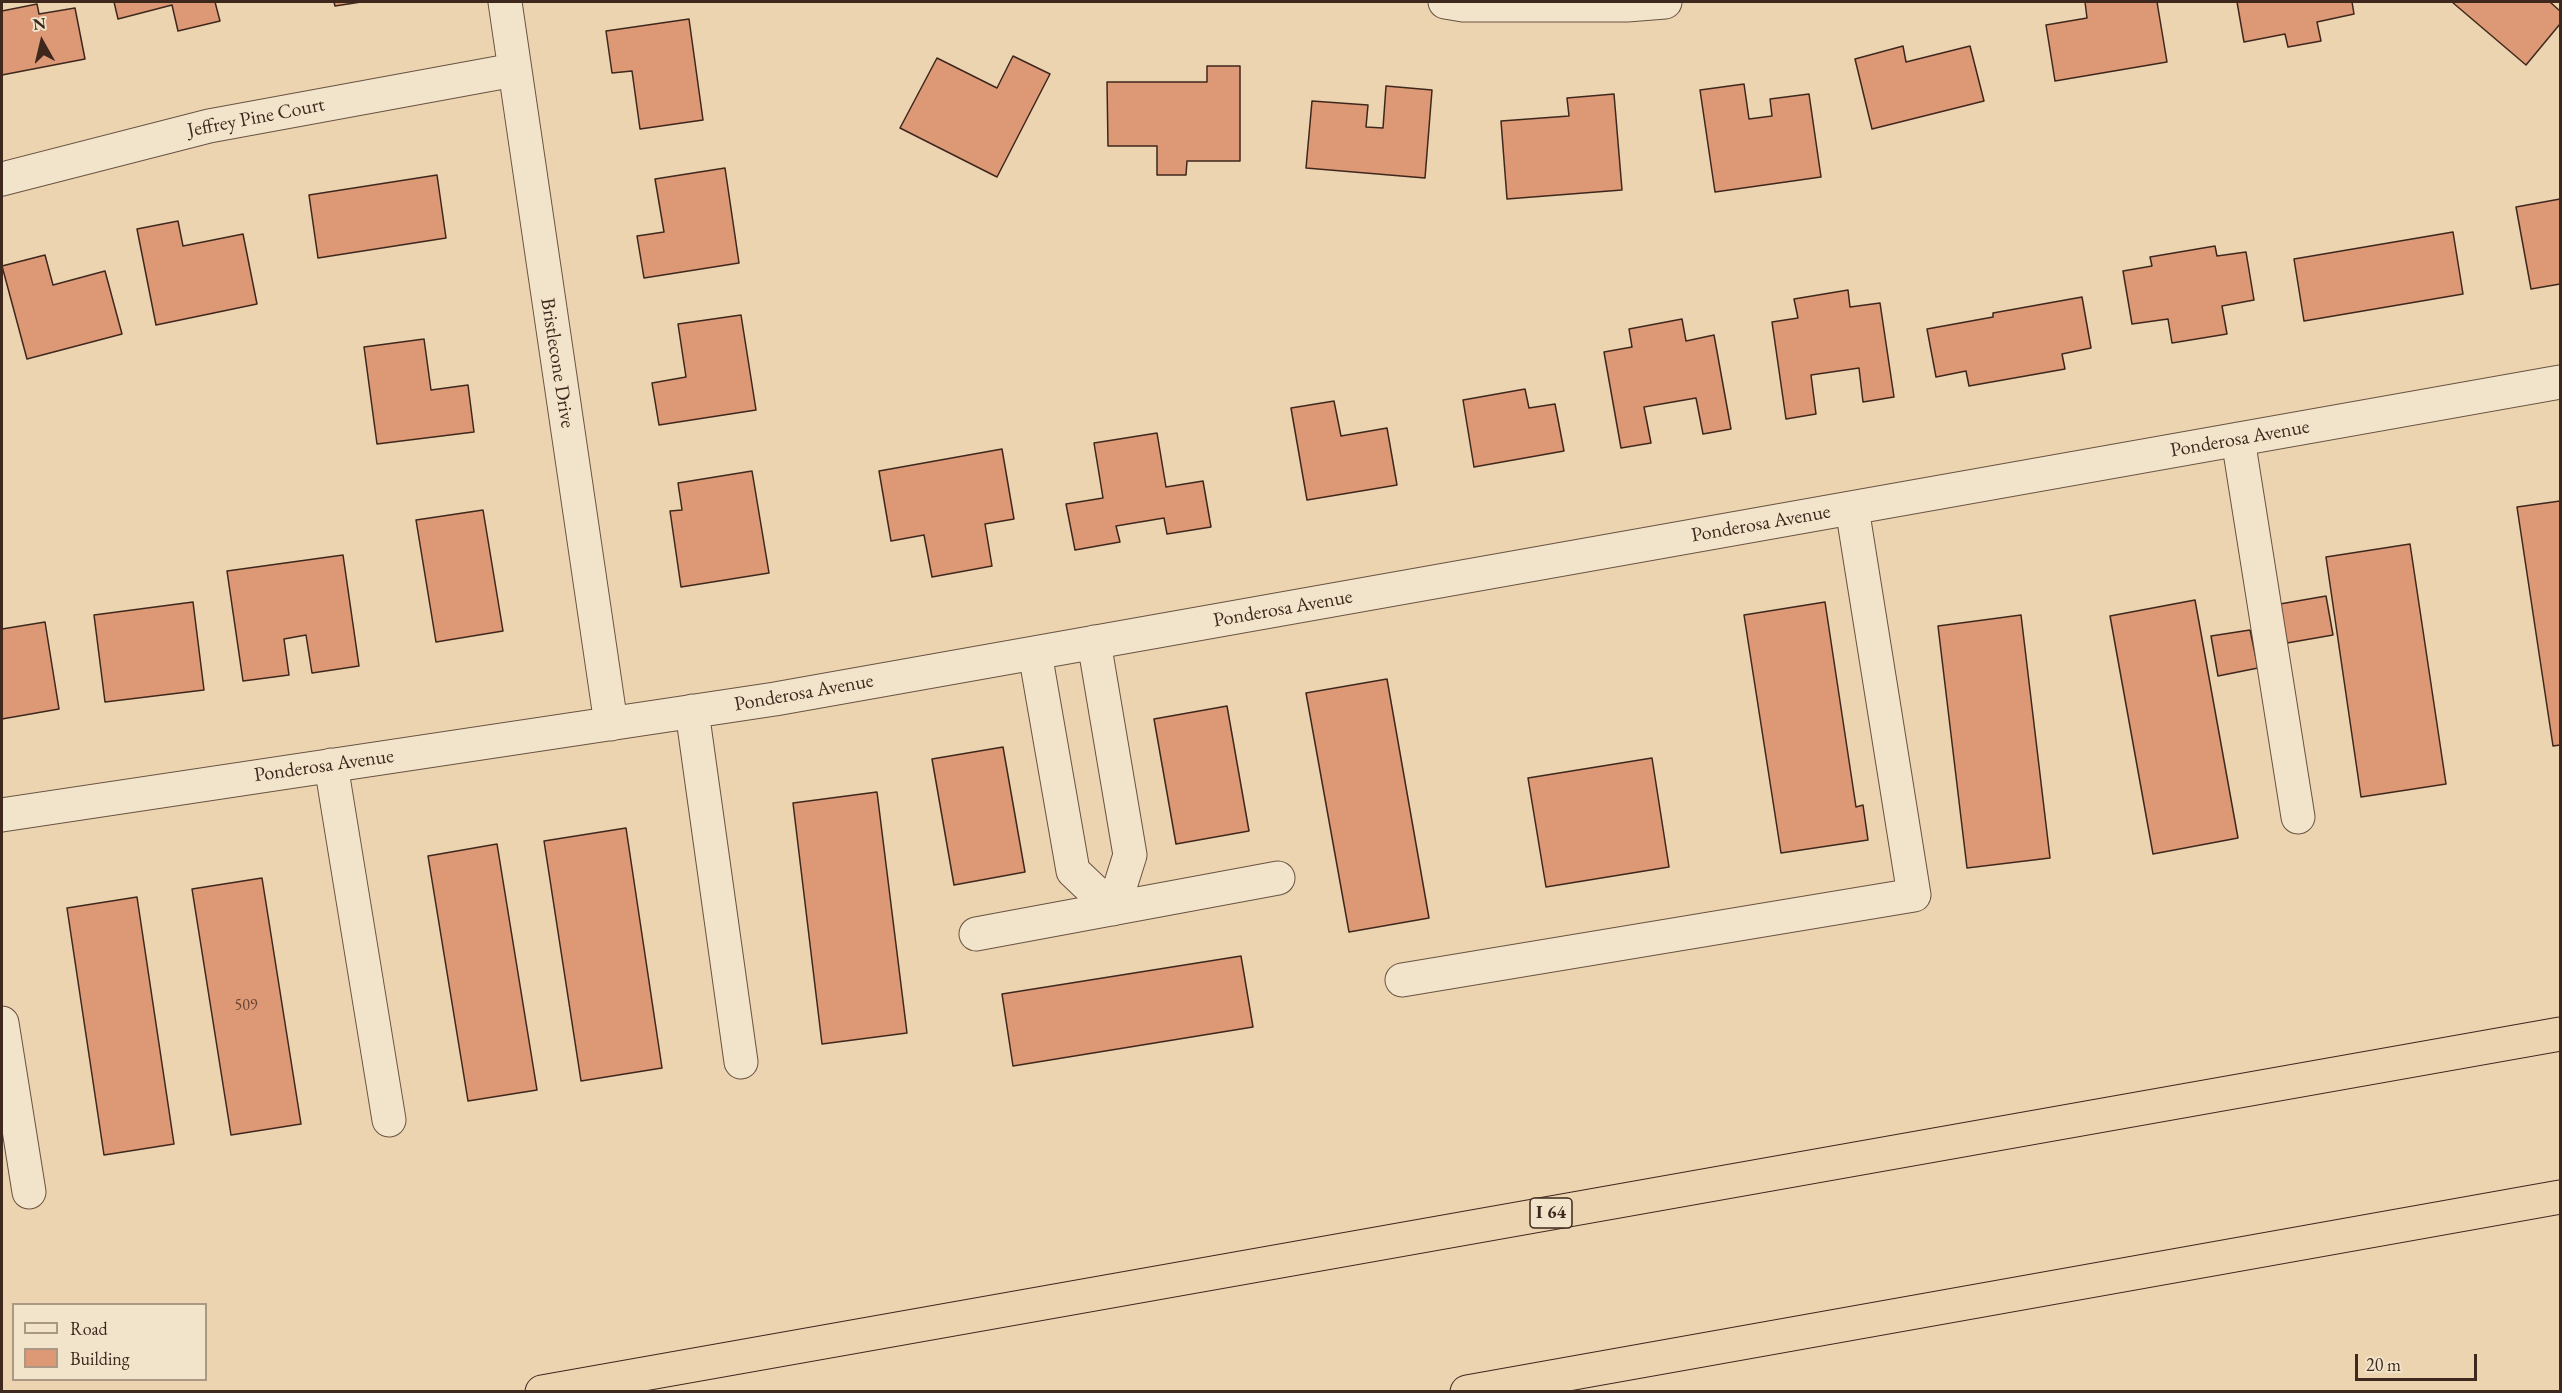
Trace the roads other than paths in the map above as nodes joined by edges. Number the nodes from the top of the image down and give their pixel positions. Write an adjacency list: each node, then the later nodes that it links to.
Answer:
1 (504, 2): 4 (street, Bristlecone Drive)
2 (1445, 2): 3 (street)
3 (1665, 2)
4 (514, 70): 5 (street, Jeffrey Pine Court); 12 (street, Bristlecone Drive)
5 (2, 179)
6 (2560, 382): 7 (street, Ponderosa Avenue)
7 (2238, 439): 8 (street, Ponderosa Avenue); 15 (street)
8 (1852, 508): 9 (street, Ponderosa Avenue); 19 (street)
9 (1094, 642): 10 (street, Ponderosa Avenue); 17 (street)
10 (1035, 653): 11 (street, Ponderosa Avenue); 17 (street)
11 (692, 711): 12 (street, Ponderosa Avenue); 22 (street)
12 (611, 724): 13 (street, Ponderosa Avenue)
13 (331, 765): 14 (street, Ponderosa Avenue); 23 (street)
14 (2, 815)
15 (2298, 817)
16 (1278, 878): 17 (street)
17 (1113, 909): 18 (street)
18 (976, 934)
19 (1402, 980)
20 (2, 1023): 24 (street)
21 (2560, 1034): 26 (highway, I 64)
22 (741, 1062)
23 (389, 1120)
24 (29, 1192)
25 (2560, 1197): 27 (highway)
26 (542, 1392)
27 (1467, 1392)

